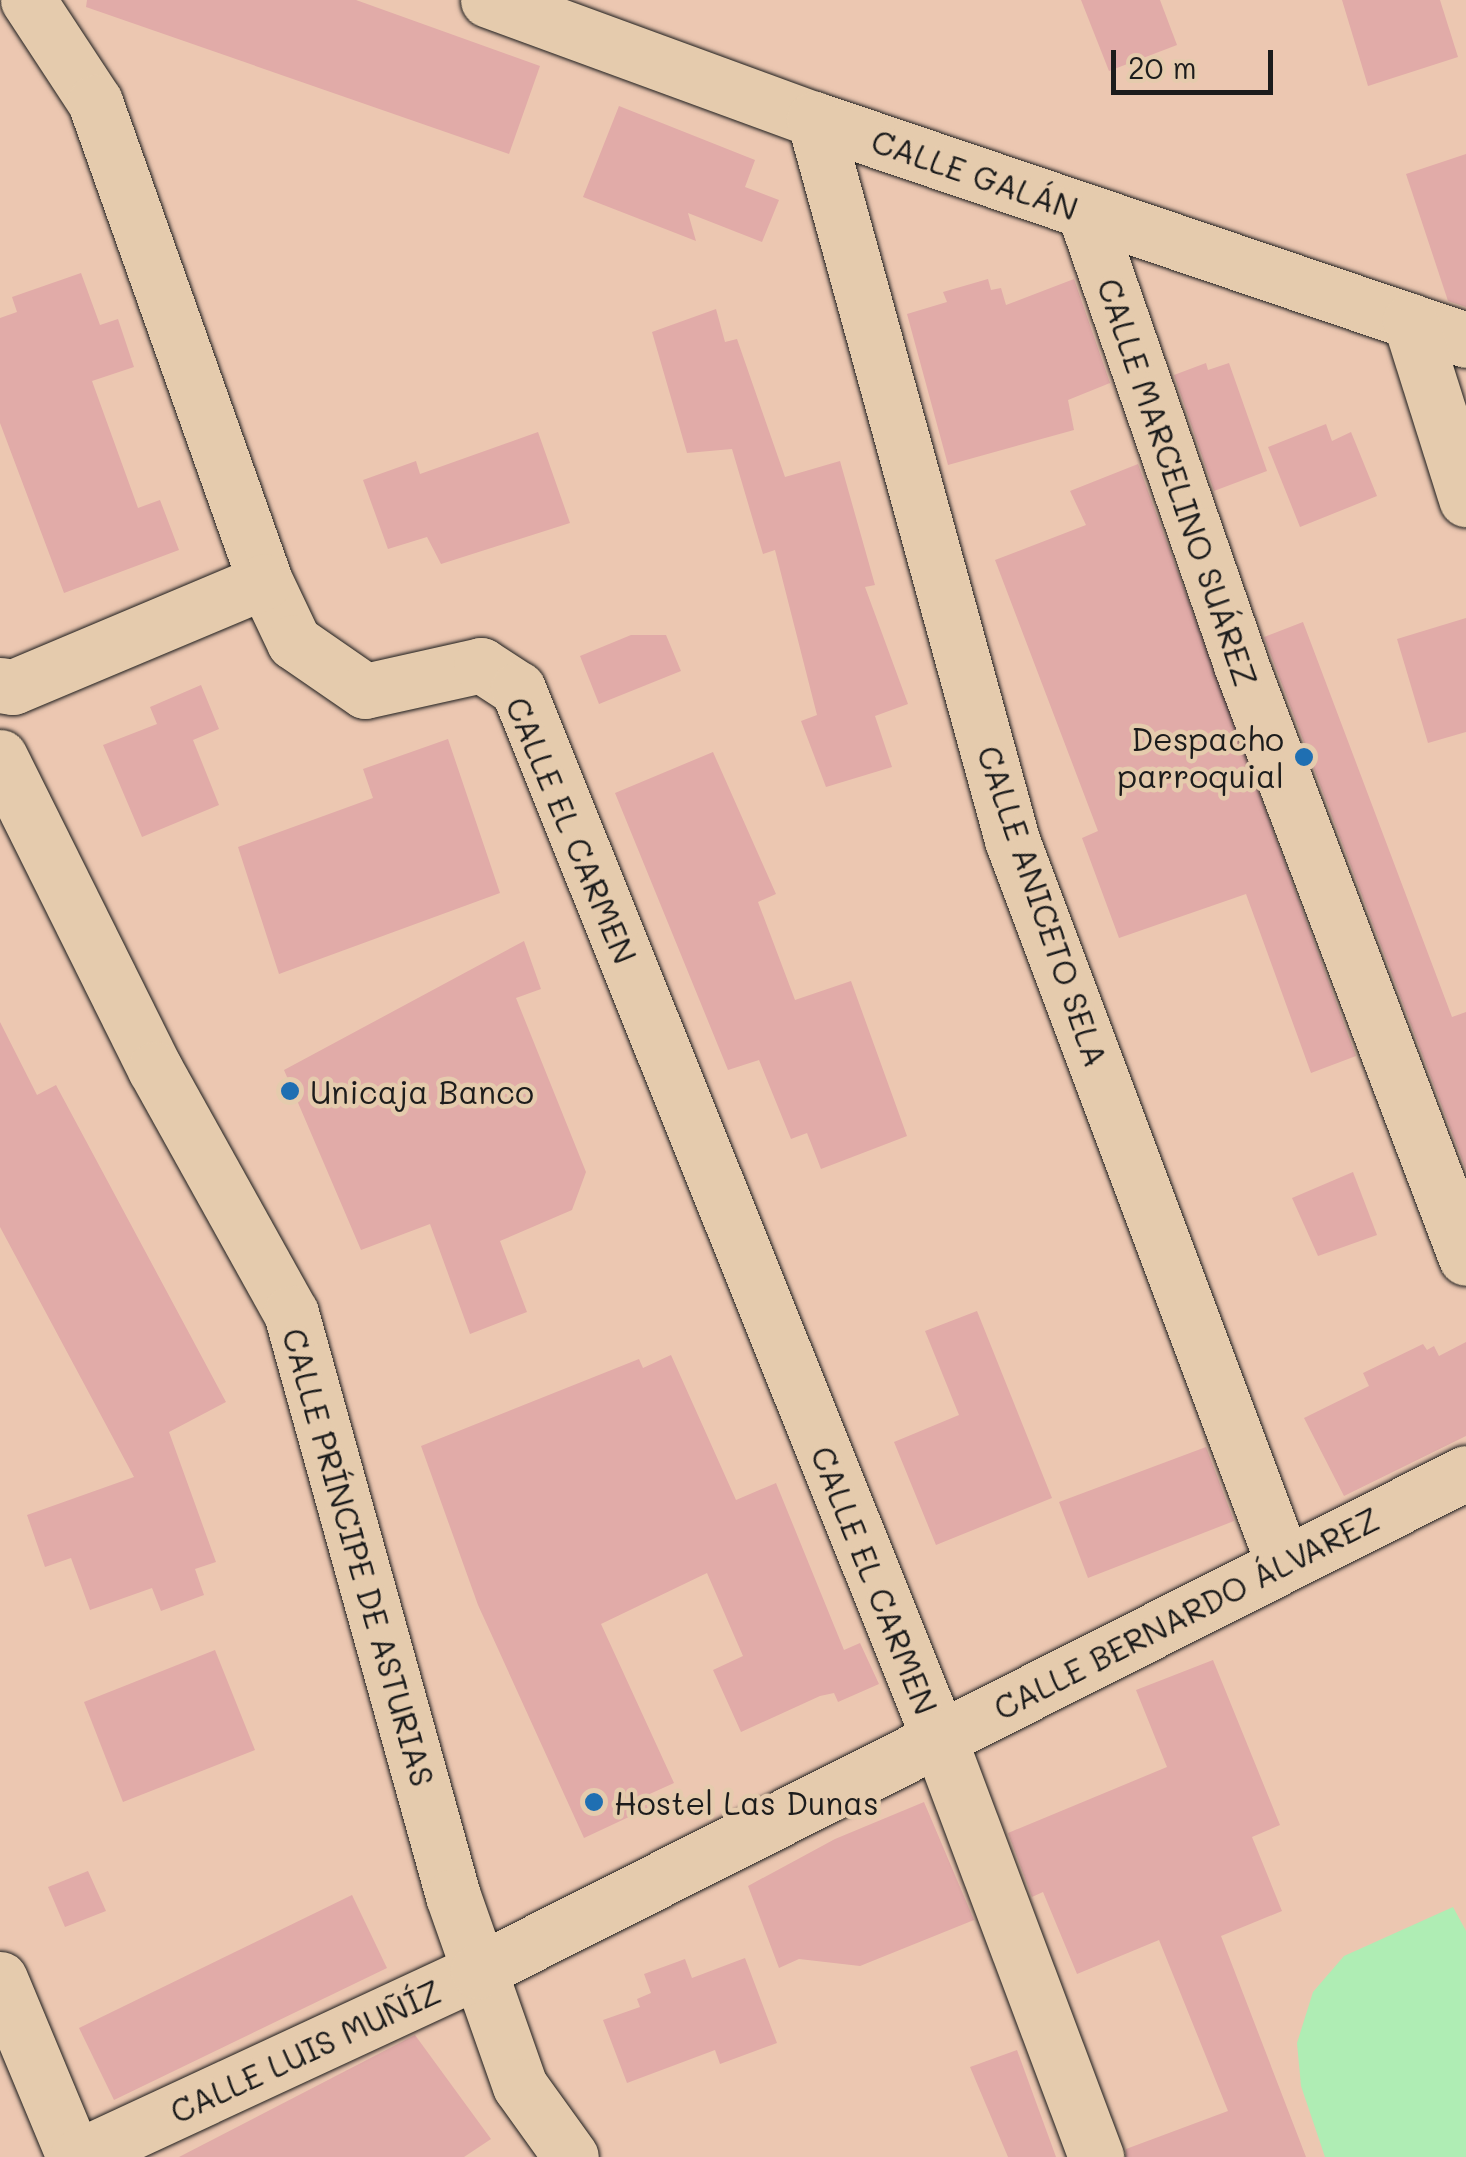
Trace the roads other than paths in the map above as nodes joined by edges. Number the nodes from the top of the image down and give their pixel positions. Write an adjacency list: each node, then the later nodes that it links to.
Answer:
1 (28, 0): 8 (street, CALLE EL CARMEN)
2 (488, 0): 3 (street, CALLE GALÁN)
3 (814, 119): 4 (street, CALLE GALÁN); 13 (street, CALLE ANICETO SELA)
4 (1084, 211): 5 (street, CALLE GALÁN); 11 (street, CALLE MARCELINO SUÁREZ)
5 (1410, 321): 6 (street, CALLE GALÁN); 7 (street)
6 (1466, 340)
7 (1466, 499)
8 (265, 580): 9 (street); 14 (street, CALLE EL CARMEN)
9 (0, 685)
10 (0, 757): 15 (street, CALLE PRÍNCIPE DE ASTURIAS)
11 (1466, 1258)
12 (1466, 1473): 13 (street, CALLE BERNARDO ÁLVAREZ)
13 (1284, 1563): 14 (street, CALLE BERNARDO ÁLVAREZ)
14 (938, 1736): 15 (street, CALLE BERNARDO ÁLVAREZ); 19 (street, CALLE EL CARMEN)
15 (478, 1972): 17 (street, CALLE LUIS MUÑÍZ); 18 (street, CALLE PRÍNCIPE DE ASTURIAS)
16 (0, 1979): 17 (street)
17 (76, 2157)
18 (570, 2157)
19 (1096, 2157)

